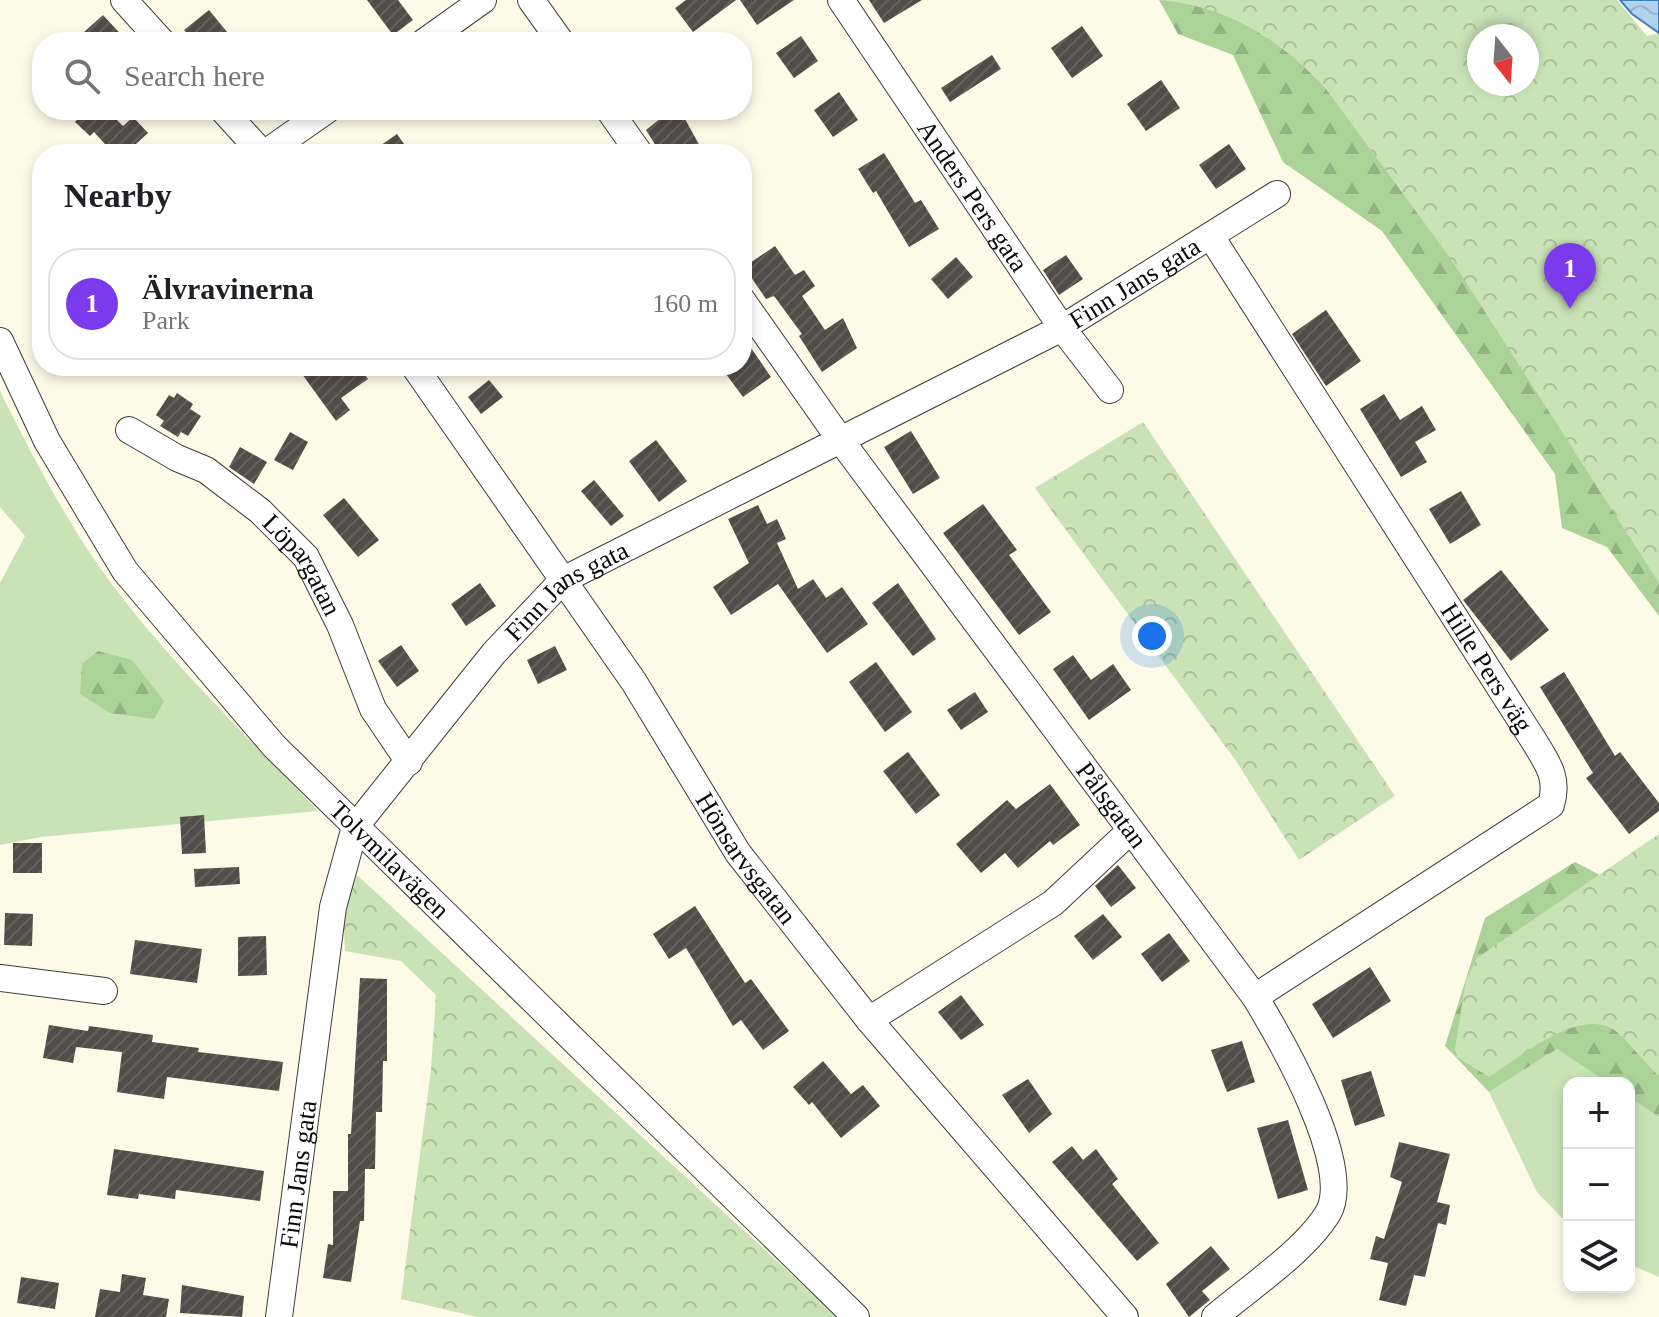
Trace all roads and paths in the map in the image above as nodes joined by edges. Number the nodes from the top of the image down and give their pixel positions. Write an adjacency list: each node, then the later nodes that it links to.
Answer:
1 (483, 0): 5 (street)
2 (531, 0): 8 (street)
3 (841, 0): 18 (street, Anders Pers gata)
4 (138, 5): 6 (street)
5 (446, 10): 7 (street)
6 (156, 32)
7 (431, 32)
8 (554, 32)
9 (232, 120): 12 (street)
10 (313, 120): 13 (street)
11 (616, 120): 14 (street)
12 (255, 144)
13 (278, 144)
14 (633, 144)
15 (1277, 194): 16 (street, Finn Jans gata)
16 (1212, 238): 18 (street, Finn Jans gata); 30 (street, Hille Pers väg)
17 (752, 314): 23 (street, Pålsgatan)
18 (1062, 328): 21 (street, Anders Pers gata); 23 (street, Finn Jans gata)
19 (0, 341): 26 (street, Tolvmilavägen)
20 (421, 376): 24 (street, Hönsarvsgatan)
21 (1110, 390)
22 (129, 430): 25 (street, Löpargatan)
23 (839, 438): 24 (street, Finn Jans gata); 27 (street, Pålsgatan)
24 (563, 580): 25 (street, Finn Jans gata); 31 (street, Hönsarvsgatan)
25 (409, 762): 26 (street, Finn Jans gata)
26 (355, 827): 32 (street, Finn Jans gata); 33 (street, Tolvmilavägen)
27 (1130, 831): 30 (street, Pålsgatan); 31 (street)
28 (0, 978): 29 (street)
29 (104, 991)
30 (1255, 997): 35 (street, Pålsgatan)
31 (869, 1020): 34 (street, Hönsarvsgatan)
32 (279, 1317)
33 (856, 1317)
34 (1125, 1317)
35 (1215, 1317)

